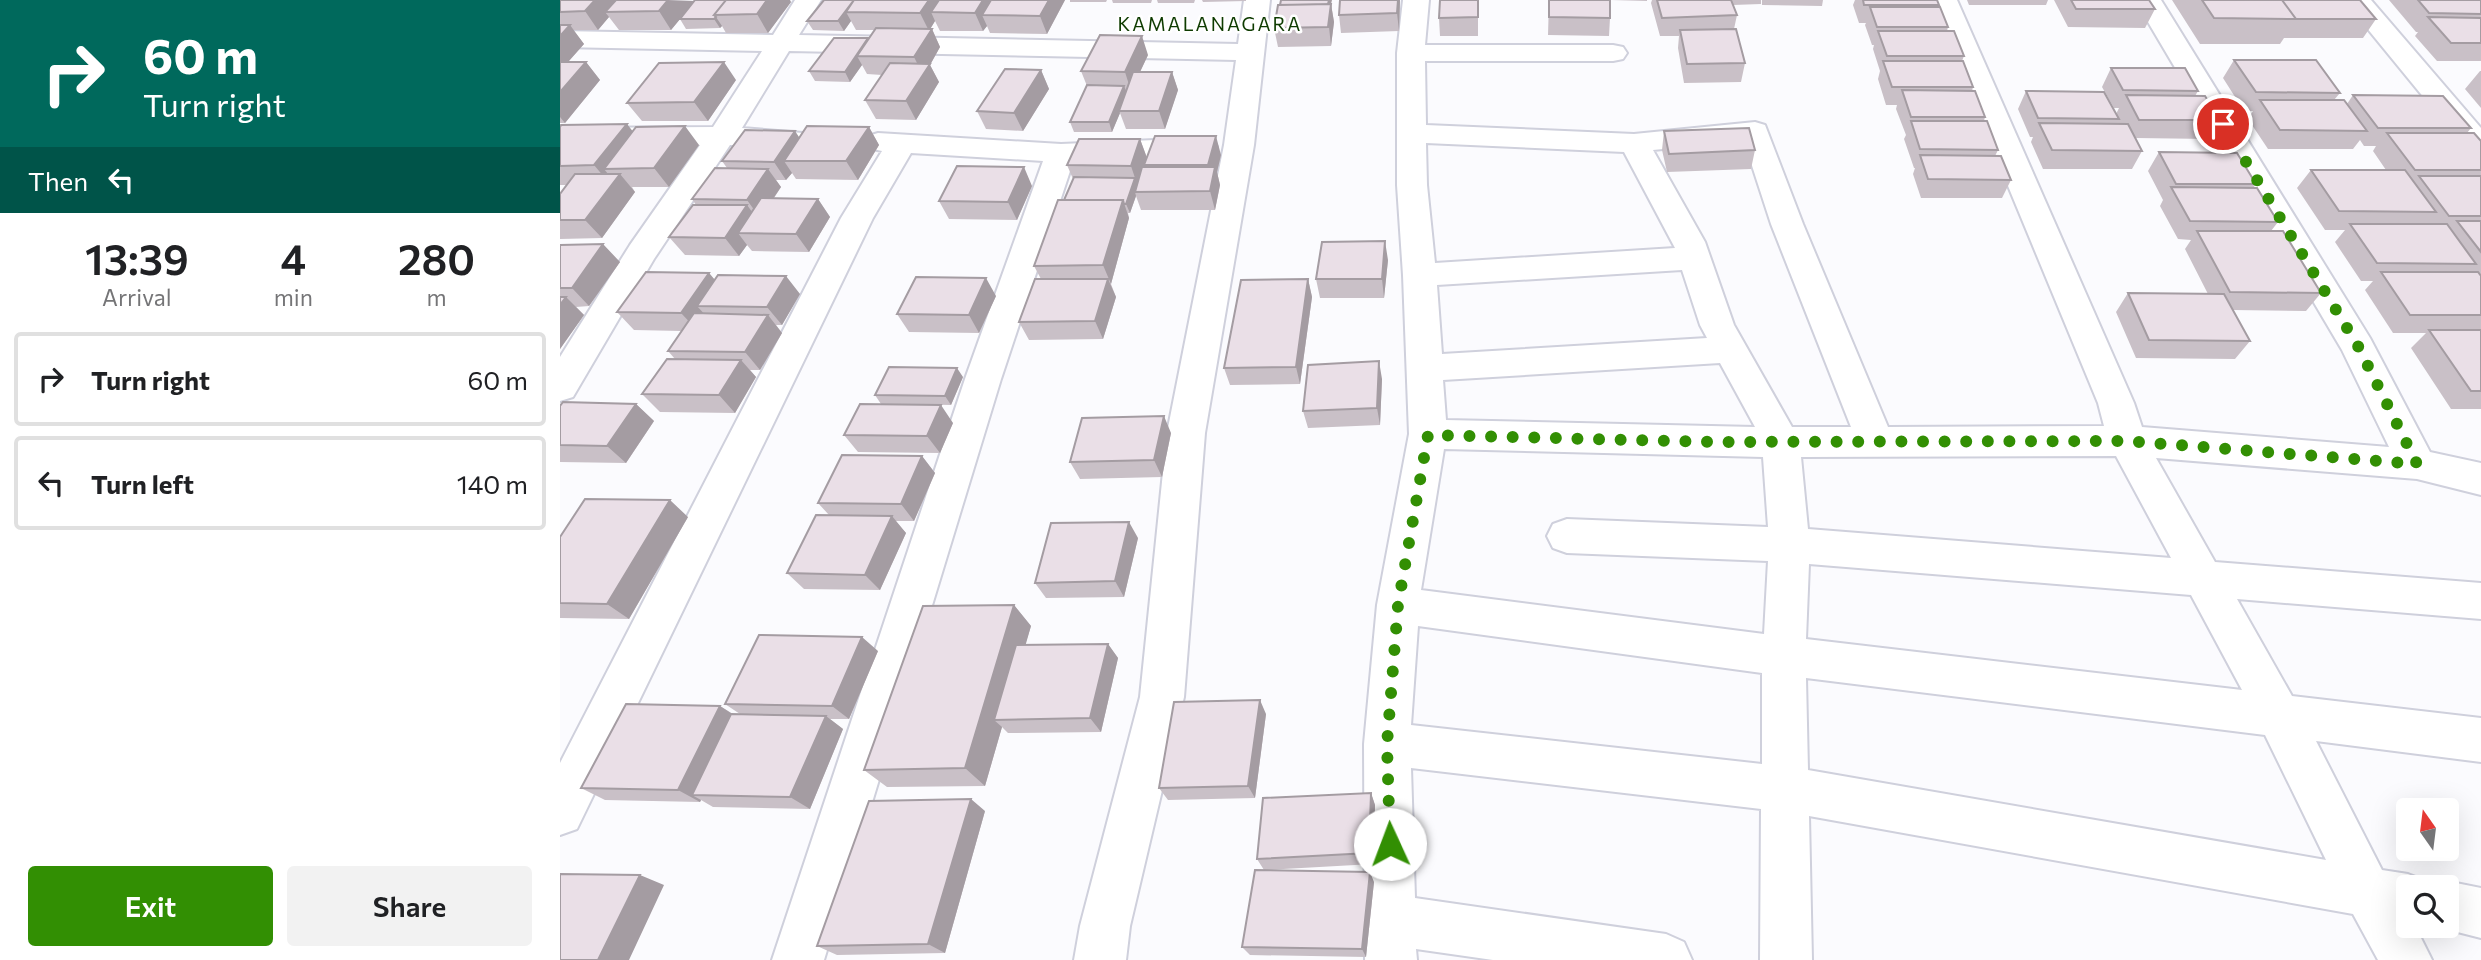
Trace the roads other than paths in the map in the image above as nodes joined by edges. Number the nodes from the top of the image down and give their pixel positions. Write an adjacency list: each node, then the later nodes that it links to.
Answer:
1 (808, 0): 8 (street)
2 (1257, 0): 9 (street)
3 (1416, 0): 10 (street)
4 (1944, 0): 30 (street)
5 (2148, 0): 31 (street)
6 (2357, 0): 18 (street)
7 (560, 39): 8 (street)
8 (783, 42): 9 (street); 13 (street)
9 (1250, 52): 17 (street)
10 (1411, 53): 11 (street); 12 (street)
11 (1613, 53)
12 (1411, 133): 16 (street); 23 (street)
13 (722, 136): 14 (street); 15 (street); 21 (street)
14 (560, 137)
15 (902, 143): 19 (street); 43 (street)
16 (1634, 143): 22 (street); 29 (street)
17 (1239, 145): 19 (street); 49 (street)
18 (2481, 147)
19 (1061, 153): 48 (street)
20 (600, 253): 21 (street)
21 (641, 253): 26 (street)
22 (1694, 258): 23 (street); 24 (street)
23 (1420, 275): 25 (street)
24 (1730, 350): 25 (street); 28 (street)
25 (1423, 368): 27 (street)
26 (560, 387)
27 (1428, 435): 28 (street); 37 (street)
28 (1781, 441): 29 (street); 34 (street)
29 (1875, 441): 30 (street)
30 (2127, 441): 31 (street); 35 (street)
31 (2417, 464): 32 (street)
32 (2481, 479)
33 (1567, 536): 34 (street)
34 (1789, 545): 35 (street); 38 (street)
35 (2200, 577): 36 (street); 39 (street)
36 (2481, 601)
37 (1398, 605): 38 (street); 41 (street)
38 (1784, 656): 39 (street); 42 (street)
39 (2278, 714): 40 (street); 44 (street)
40 (2481, 740)
41 (1387, 744): 42 (street); 47 (street)
42 (1784, 789): 44 (street); 51 (street)
43 (560, 812)
44 (2387, 895): 52 (street)
45 (2459, 909): 46 (street)
46 (2481, 913)
47 (1392, 940): 50 (street)
48 (798, 960)
49 (1100, 960)
50 (1665, 960)
51 (1786, 960)
52 (2406, 960)

